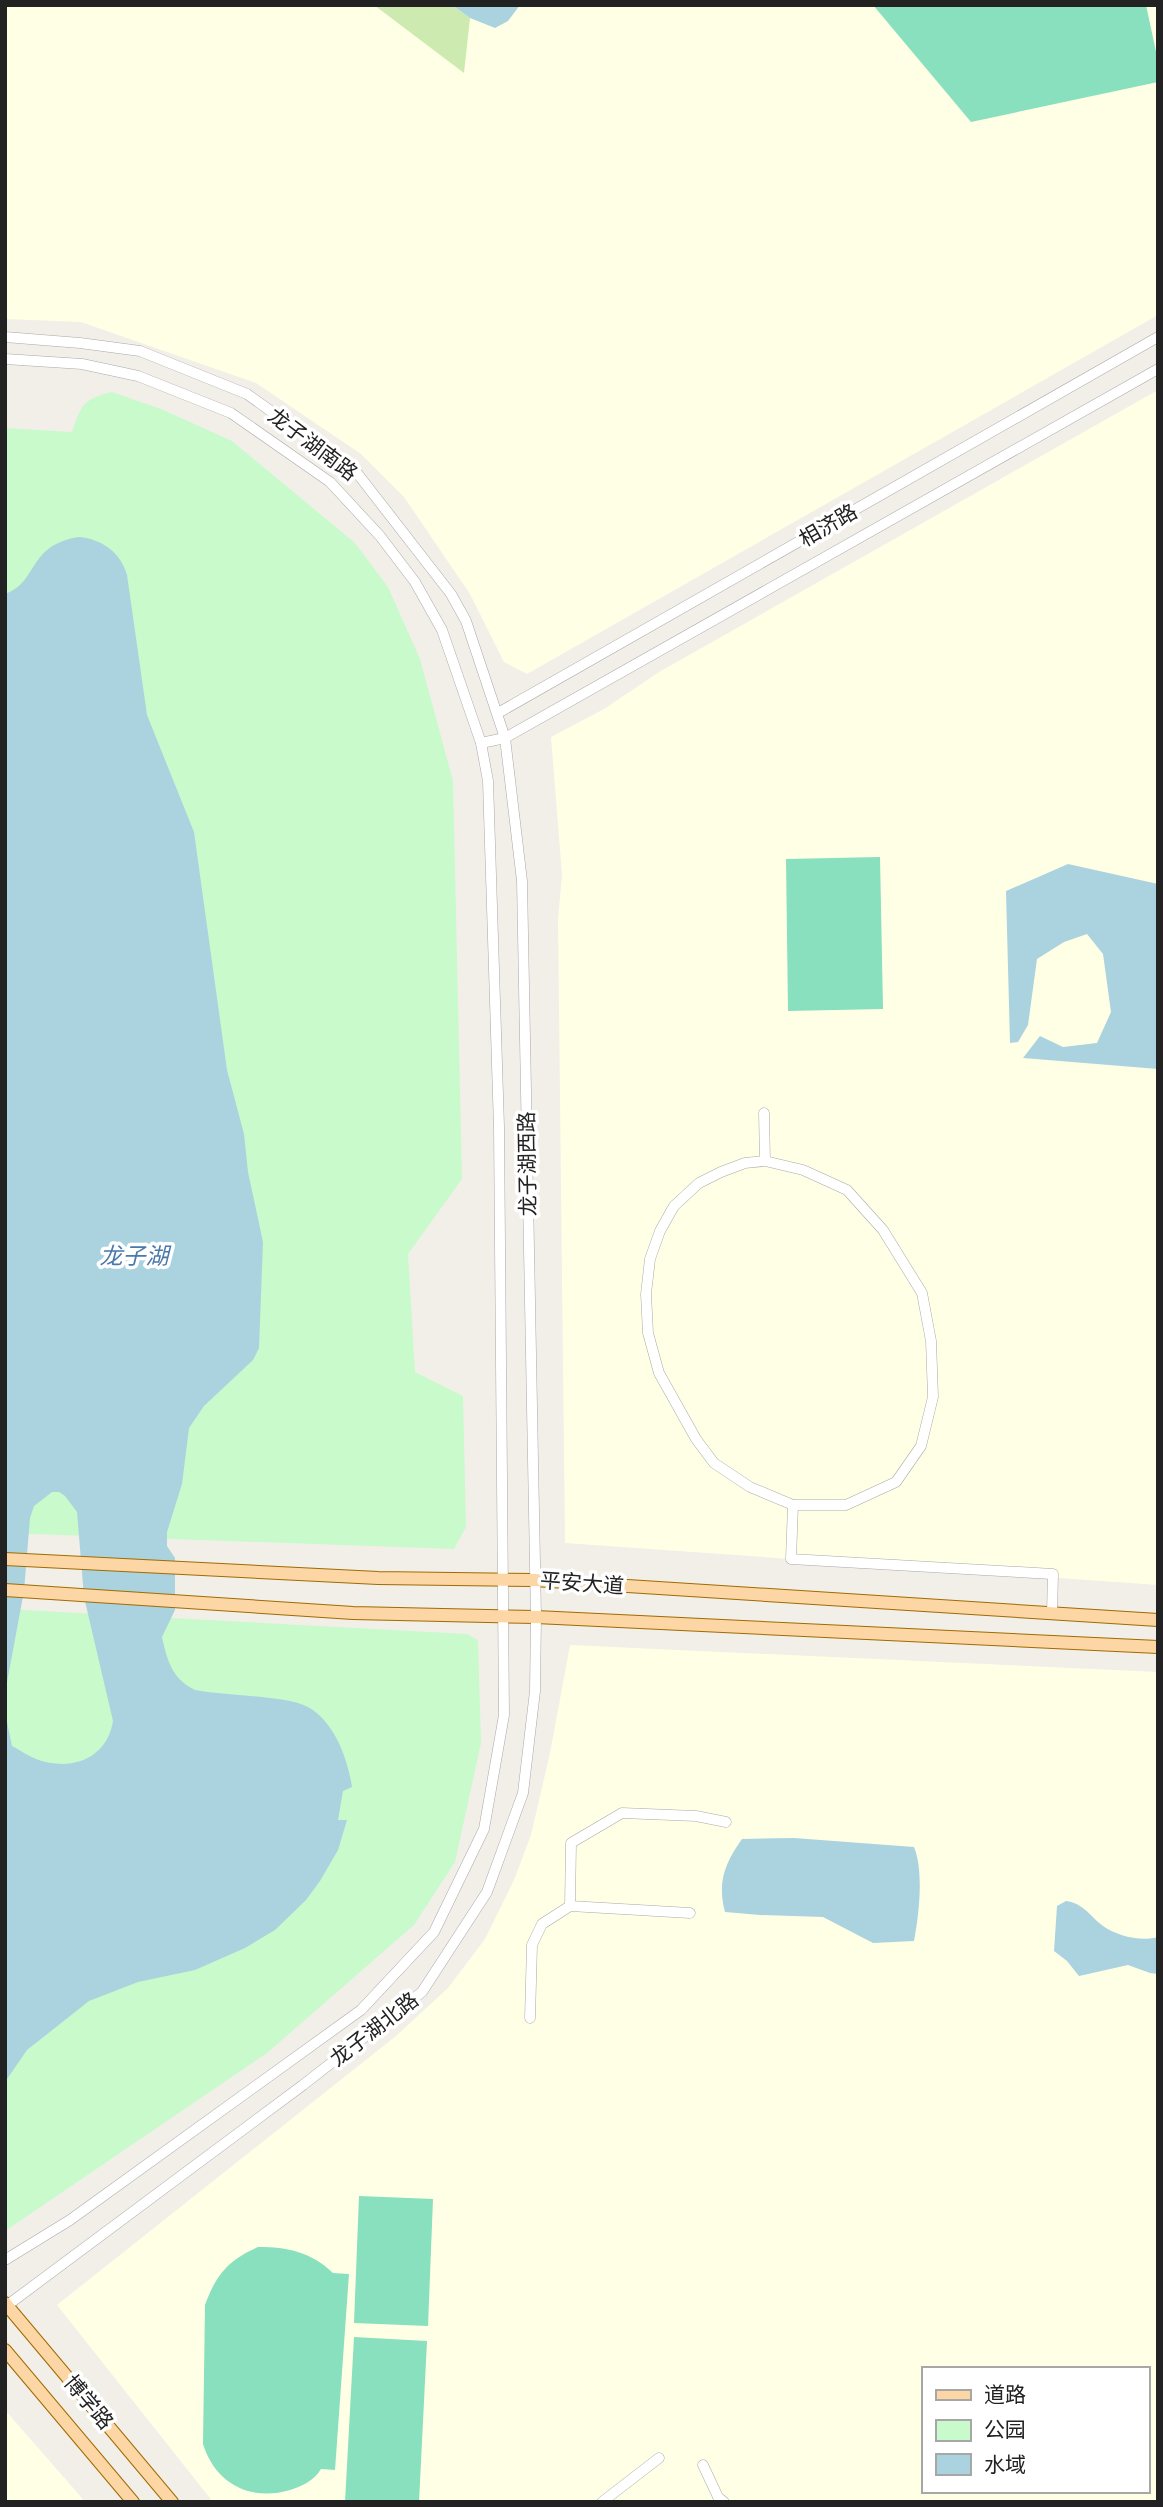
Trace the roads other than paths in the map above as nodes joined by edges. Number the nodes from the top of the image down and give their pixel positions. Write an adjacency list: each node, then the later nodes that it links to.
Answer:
1 (5, 337): 5 (street, 龙子湖南路)
2 (1158, 337): 5 (street, 相济路)
3 (5, 359): 7 (street, 龙子湖南路)
4 (1158, 369): 6 (street, 相济路)
5 (498, 713): 6 (street, 龙子湖西路)
6 (505, 738): 7 (street, 相济路); 13 (street, 龙子湖西路)
7 (481, 743): 12 (street, 龙子湖西路)
8 (764, 1113): 9 (street)
9 (765, 1161): 10 (street); 10 (street)
10 (793, 1505): 15 (street)
11 (5, 1559): 12 (main road, 平安大道)
12 (504, 1579): 13 (main road, 平安大道); 16 (street, 龙子湖西路)
13 (534, 1580): 15 (main road, 平安大道); 17 (street, 龙子湖西路)
14 (5, 1590): 16 (main road, 平安大道)
15 (1052, 1613): 18 (main road, 平安大道)
16 (503, 1617): 17 (main road, 平安大道); 24 (street, 龙子湖北路)
17 (536, 1617): 19 (main road, 平安大道); 25 (street, 龙子湖北路)
18 (1158, 1620)
19 (1158, 1647)
20 (726, 1822): 21 (street)
21 (570, 1906): 22 (street); 23 (street)
22 (690, 1913)
23 (530, 2018)
24 (5, 2260)
25 (6, 2305): 30 (main road, 博学路)
26 (5, 2350): 29 (main road, 博学路)
27 (659, 2458): 31 (street)
28 (703, 2465): 32 (street)
29 (133, 2502)
30 (172, 2502)
31 (602, 2502)
32 (724, 2502)

